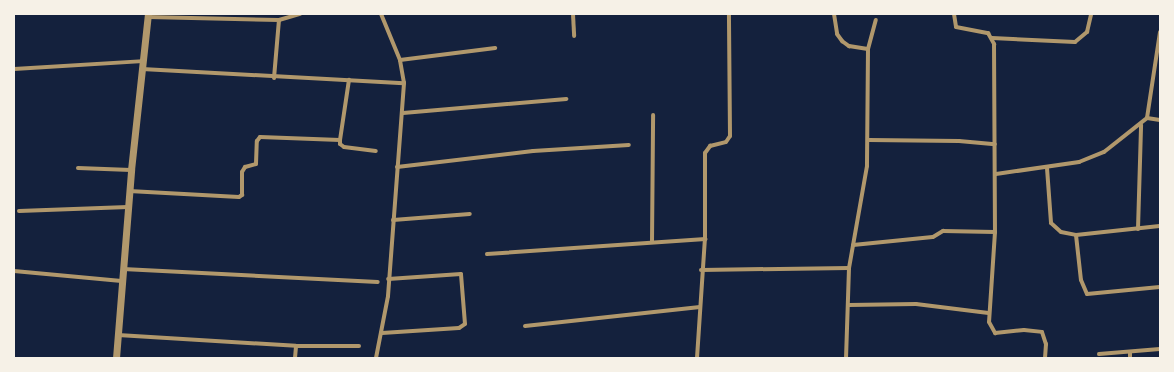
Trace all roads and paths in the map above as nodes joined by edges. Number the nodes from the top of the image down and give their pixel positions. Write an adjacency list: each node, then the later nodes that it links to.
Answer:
1 (300, 14): 9 (street)
2 (381, 14): 16 (street)
3 (573, 14): 12 (street)
4 (729, 14): 48 (street)
5 (834, 14): 15 (street)
6 (954, 14): 13 (street)
7 (1091, 14): 13 (street)
8 (148, 15): 9 (street); 17 (street)
9 (280, 20): 20 (street)
10 (876, 20): 15 (street)
11 (1160, 32): 26 (street)
12 (574, 36)
13 (992, 38): 31 (street)
14 (495, 48): 16 (street)
15 (868, 49): 30 (street)
16 (400, 60): 22 (street)
17 (142, 61): 18 (street); 19 (street)
18 (141, 69): 20 (street); 37 (street)
19 (14, 70)
20 (274, 78): 21 (street)
21 (349, 80): 22 (street); 29 (street)
22 (404, 83): 24 (street)
23 (566, 99): 24 (street)
24 (402, 113): 34 (street)
25 (653, 115): 49 (street)
26 (1147, 118): 27 (street); 28 (street)
27 (1160, 120)
28 (1141, 125): 36 (street); 45 (street)
29 (340, 140): 33 (street); 39 (street)
30 (869, 140): 31 (street); 50 (street)
31 (995, 144): 38 (street)
32 (629, 145): 34 (street)
33 (376, 150)
34 (397, 167): 43 (street)
35 (78, 168): 37 (street)
36 (1047, 168): 38 (street); 47 (street)
37 (131, 170): 39 (street)
38 (996, 174): 46 (street)
39 (129, 191): 40 (street)
40 (129, 207): 41 (street); 53 (street)
41 (19, 211)
42 (470, 214): 43 (street)
43 (393, 220): 56 (street)
44 (1160, 226): 45 (street)
45 (1138, 229): 47 (street)
46 (995, 232): 50 (street); 62 (street)
47 (1076, 235): 59 (street)
48 (704, 239): 49 (street); 54 (street)
49 (652, 242): 51 (street)
50 (853, 244): 52 (street)
51 (487, 254)
52 (849, 268): 54 (street); 60 (street)
53 (123, 269): 57 (street); 58 (street)
54 (701, 270): 61 (street)
55 (14, 271): 57 (street)
56 (388, 280): 64 (street); 64 (street)
57 (122, 281): 65 (street)
58 (378, 282)
59 (1160, 287)
60 (849, 305): 62 (street); 75 (street)
61 (700, 307): 63 (street); 74 (street)
62 (988, 313): 76 (street)
63 (525, 326)
64 (382, 333): 73 (street)
65 (118, 335): 66 (street); 71 (street)
66 (296, 346): 67 (street); 72 (street)
67 (359, 346)
68 (1160, 349): 69 (street)
69 (1130, 352): 70 (street); 77 (street)
70 (1099, 354)
71 (116, 358)
72 (295, 358)
73 (376, 358)
74 (697, 358)
75 (846, 358)
76 (1045, 358)
77 (1130, 358)

